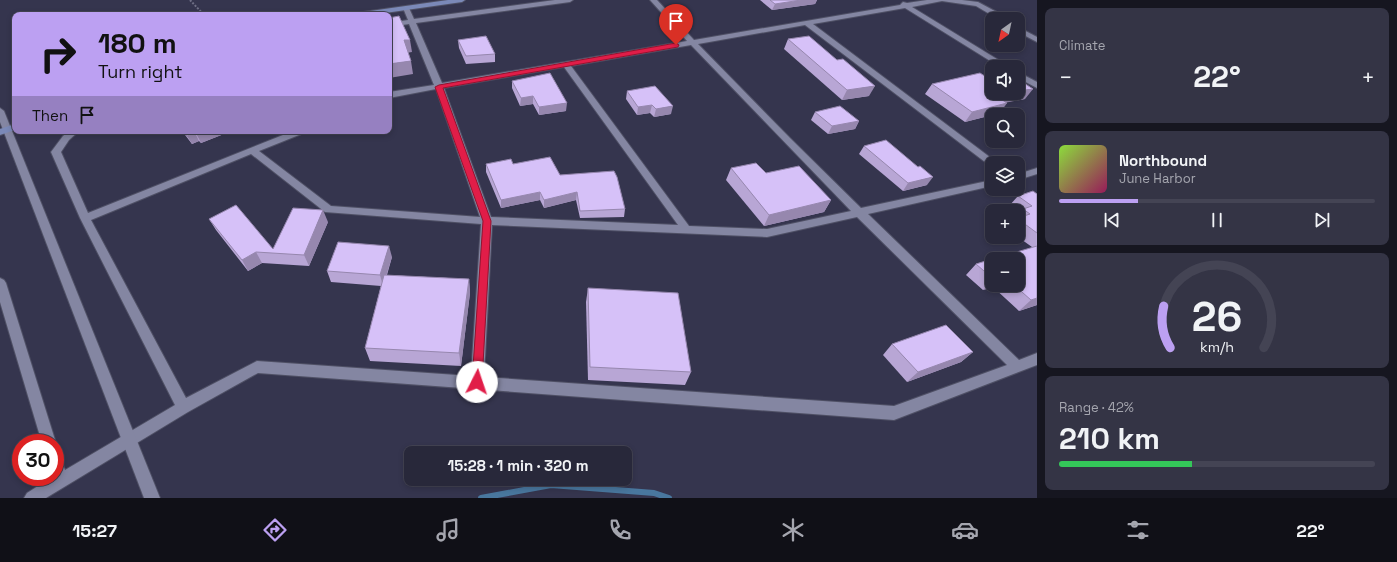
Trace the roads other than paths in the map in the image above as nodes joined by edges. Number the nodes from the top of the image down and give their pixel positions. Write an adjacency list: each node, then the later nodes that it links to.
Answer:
1 (462, 0): 8 (main road)
2 (570, 0): 11 (street)
3 (653, 0): 16 (street)
4 (897, 0): 7 (street)
5 (939, 0): 7 (street)
6 (945, 0): 10 (street)
7 (906, 6): 12 (street); 17 (street)
8 (406, 8): 9 (main road); 11 (street)
9 (377, 12)
10 (991, 12)
11 (412, 23): 13 (street); 21 (street)
12 (807, 23): 16 (street); 28 (street)
13 (392, 25)
14 (1025, 32): 15 (street)
15 (1037, 40)
16 (692, 43): 18 (street); 32 (street)
17 (995, 60)
18 (566, 64): 21 (street); 35 (street)
19 (1025, 78): 20 (street)
20 (1037, 86)
21 (439, 87): 22 (street); 34 (street)
22 (392, 95)
23 (0, 111): 24 (street)
24 (8, 130): 42 (street)
25 (71, 134): 33 (street)
26 (294, 134): 27 (street)
27 (253, 151): 33 (street); 34 (street)
28 (985, 158)
29 (1037, 171): 30 (street)
30 (1025, 175)
31 (985, 185): 32 (street)
32 (860, 213): 35 (street); 38 (street)
33 (85, 218): 40 (street)
34 (487, 221): 35 (street); 39 (street)
35 (686, 229)
36 (0, 283): 41 (street)
37 (1037, 359): 38 (street)
38 (1017, 366): 39 (street)
39 (477, 382): 40 (street)
40 (183, 407): 42 (street)
41 (46, 434)
42 (130, 440): 43 (street); 46 (street)
43 (64, 479)
44 (52, 486): 45 (street)
45 (32, 498)
46 (152, 498)

